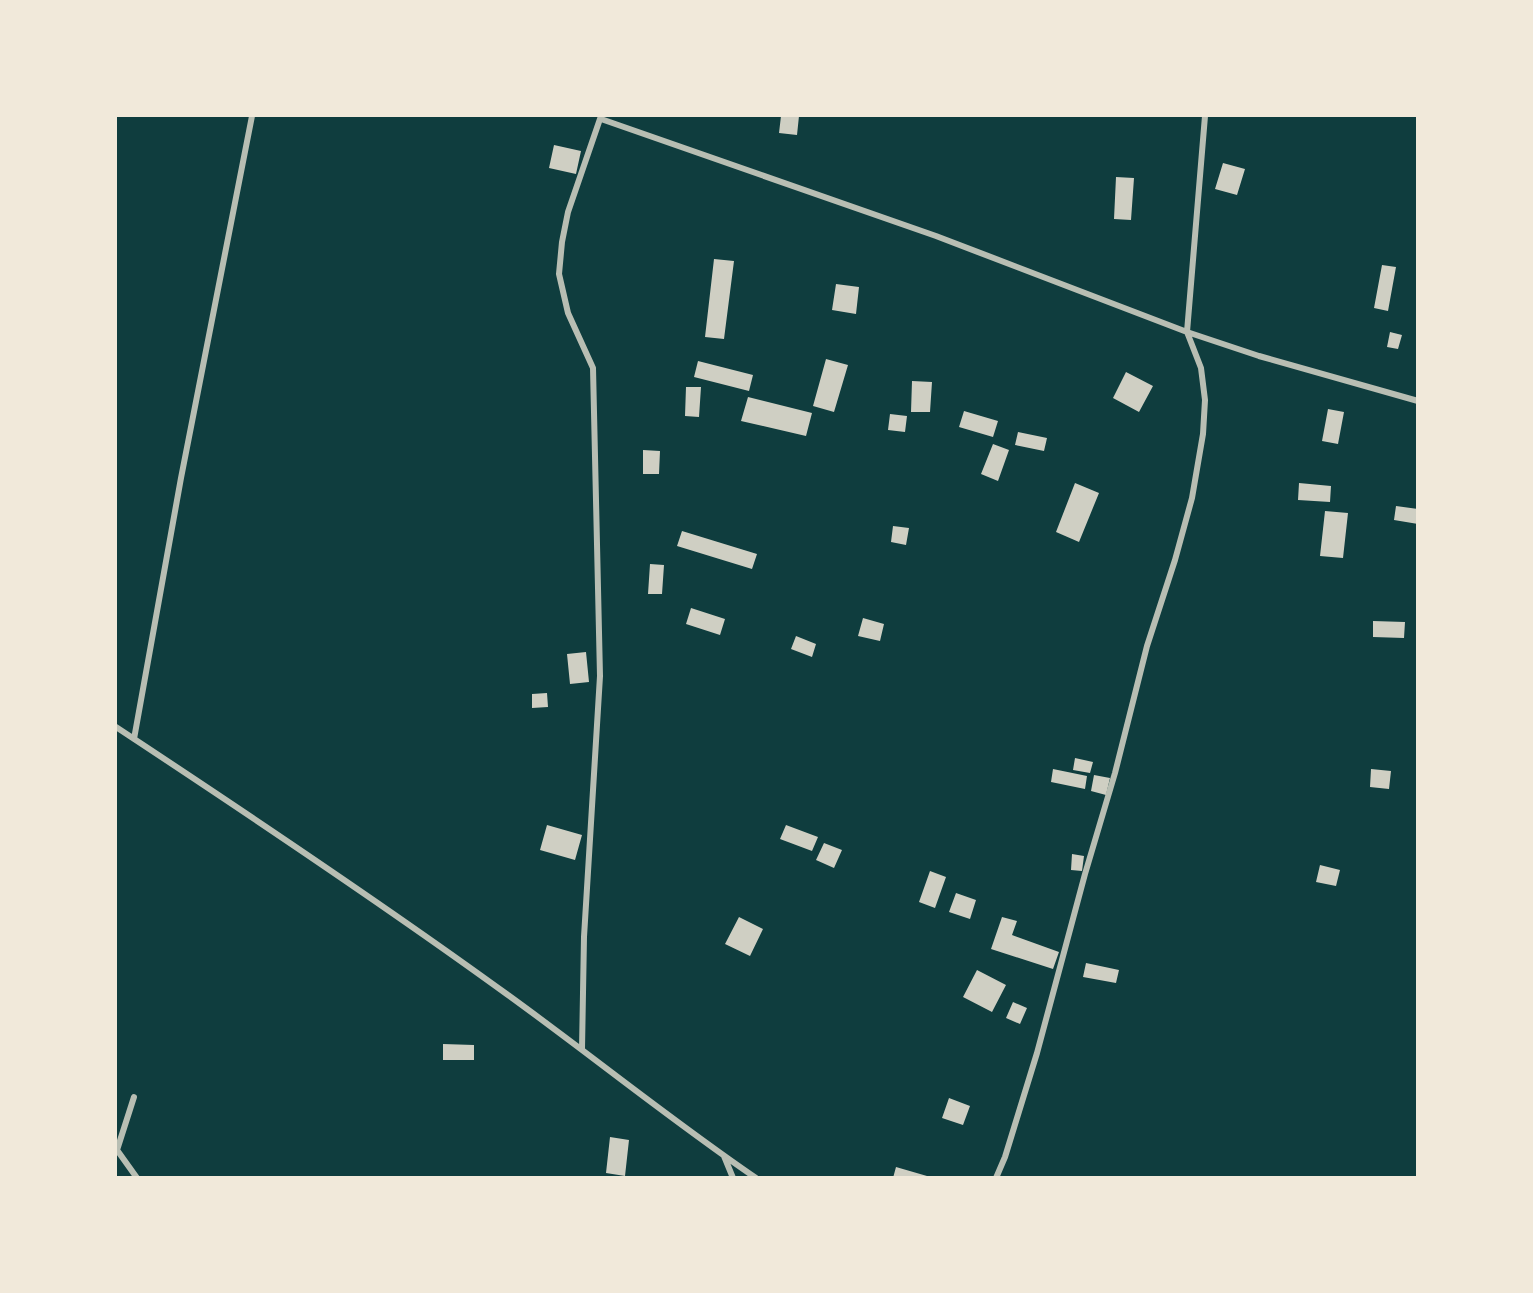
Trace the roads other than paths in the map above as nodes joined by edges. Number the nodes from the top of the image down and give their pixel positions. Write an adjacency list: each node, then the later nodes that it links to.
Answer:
1 (252, 116): 7 (street)
2 (1205, 116): 4 (street)
3 (601, 117): 4 (street); 8 (street)
4 (1187, 332): 5 (street); 15 (street)
5 (1418, 401)
6 (116, 727): 7 (street)
7 (134, 739): 8 (street)
8 (582, 1048): 11 (street)
9 (134, 1097): 10 (street)
10 (116, 1151): 12 (street)
11 (724, 1156): 13 (street); 14 (street)
12 (137, 1178)
13 (733, 1178)
14 (756, 1178)
15 (996, 1178)

